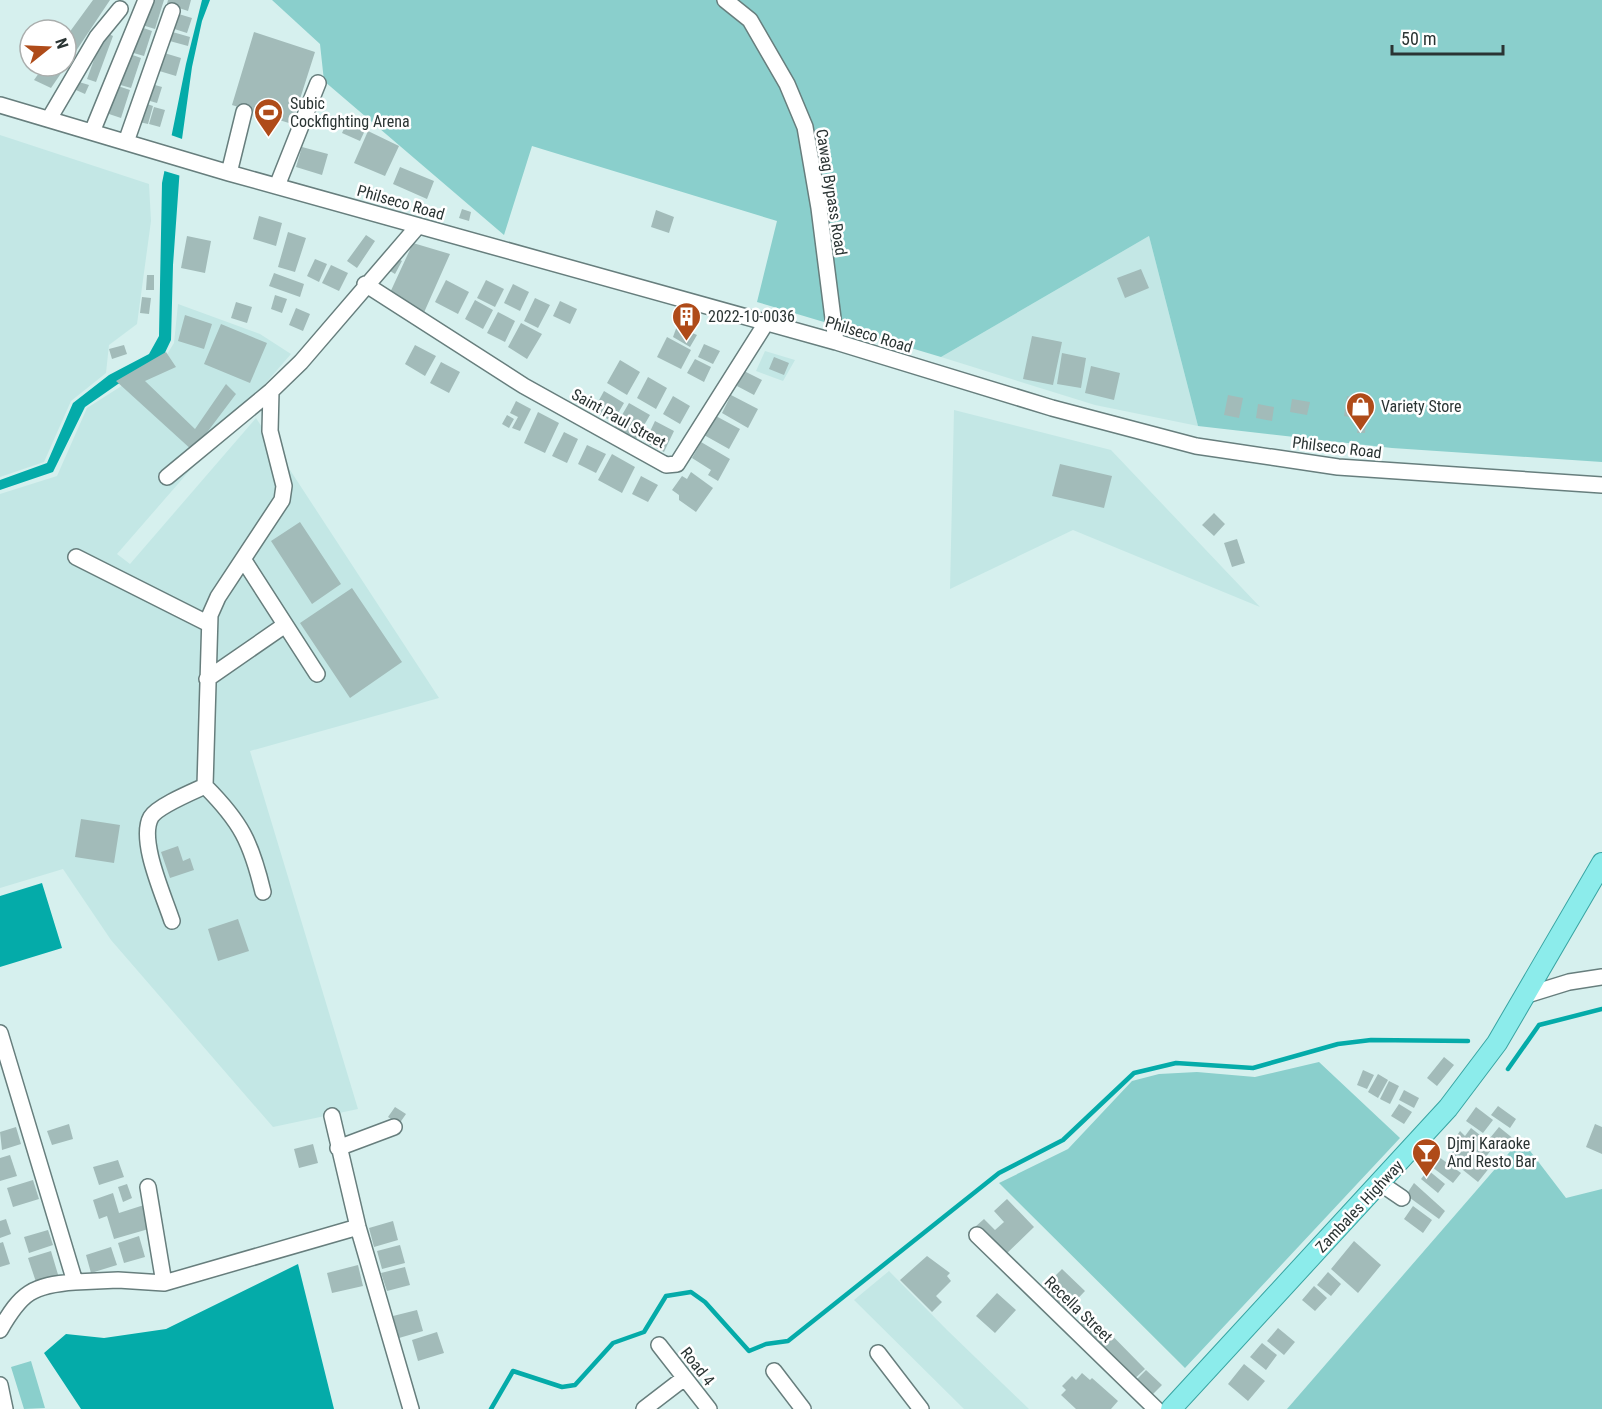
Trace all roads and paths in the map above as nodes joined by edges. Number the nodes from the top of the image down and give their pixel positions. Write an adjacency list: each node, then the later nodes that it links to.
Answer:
1 (146, 0): 9 (street)
2 (725, 0): 16 (street, Cawag Bypass Road)
3 (120, 9): 8 (street)
4 (172, 11): 10 (street)
5 (318, 83): 12 (street)
6 (0, 105): 8 (street, Philseco Road)
7 (244, 112): 11 (street)
8 (49, 119): 9 (street, Philseco Road)
9 (92, 132): 10 (street, Philseco Road)
10 (126, 142): 11 (street, Philseco Road)
11 (229, 173): 12 (street, Philseco Road)
12 (277, 186): 13 (street, Philseco Road)
13 (418, 225): 14 (street); 15 (street, Philseco Road)
14 (365, 284): 15 (street, Saint Paul Street); 17 (street)
15 (766, 323): 16 (street, Philseco Road)
16 (836, 342): 19 (street, Philseco Road)
17 (271, 391): 18 (street); 21 (street)
18 (167, 477)
19 (1602, 485)
20 (75, 557): 22 (street)
21 (243, 560): 22 (street); 23 (street)
22 (209, 624): 25 (street)
23 (285, 625): 24 (street); 25 (street)
24 (317, 674)
25 (207, 679): 26 (street)
26 (204, 786): 28 (street); 29 (street)
27 (1602, 863): 31 (main road, Zambales Highway)
28 (263, 892)
29 (172, 921)
30 (1602, 977): 31 (street)
31 (1527, 995): 36 (main road, Zambales Highway)
32 (0, 1033): 41 (street)
33 (332, 1116): 35 (street)
34 (394, 1127): 35 (street)
35 (338, 1148): 39 (street)
36 (1380, 1184): 38 (street); 56 (main road, Zambales Highway)
37 (148, 1187): 42 (street)
38 (1402, 1198)
39 (358, 1227): 42 (street); 50 (street)
40 (976, 1235): 55 (street, Recella Street)
41 (75, 1282): 42 (street); 43 (street)
42 (164, 1282)
43 (0, 1330)
44 (659, 1346): 47 (street, Road 4)
45 (878, 1353): 54 (street)
46 (774, 1371): 53 (street)
47 (683, 1379): 51 (street); 52 (street, Road 4)
48 (0, 1385): 49 (street)
49 (5, 1409)
50 (411, 1409)
51 (644, 1409)
52 (709, 1409)
53 (803, 1409)
54 (921, 1409)
55 (1156, 1409)
56 (1171, 1409)

